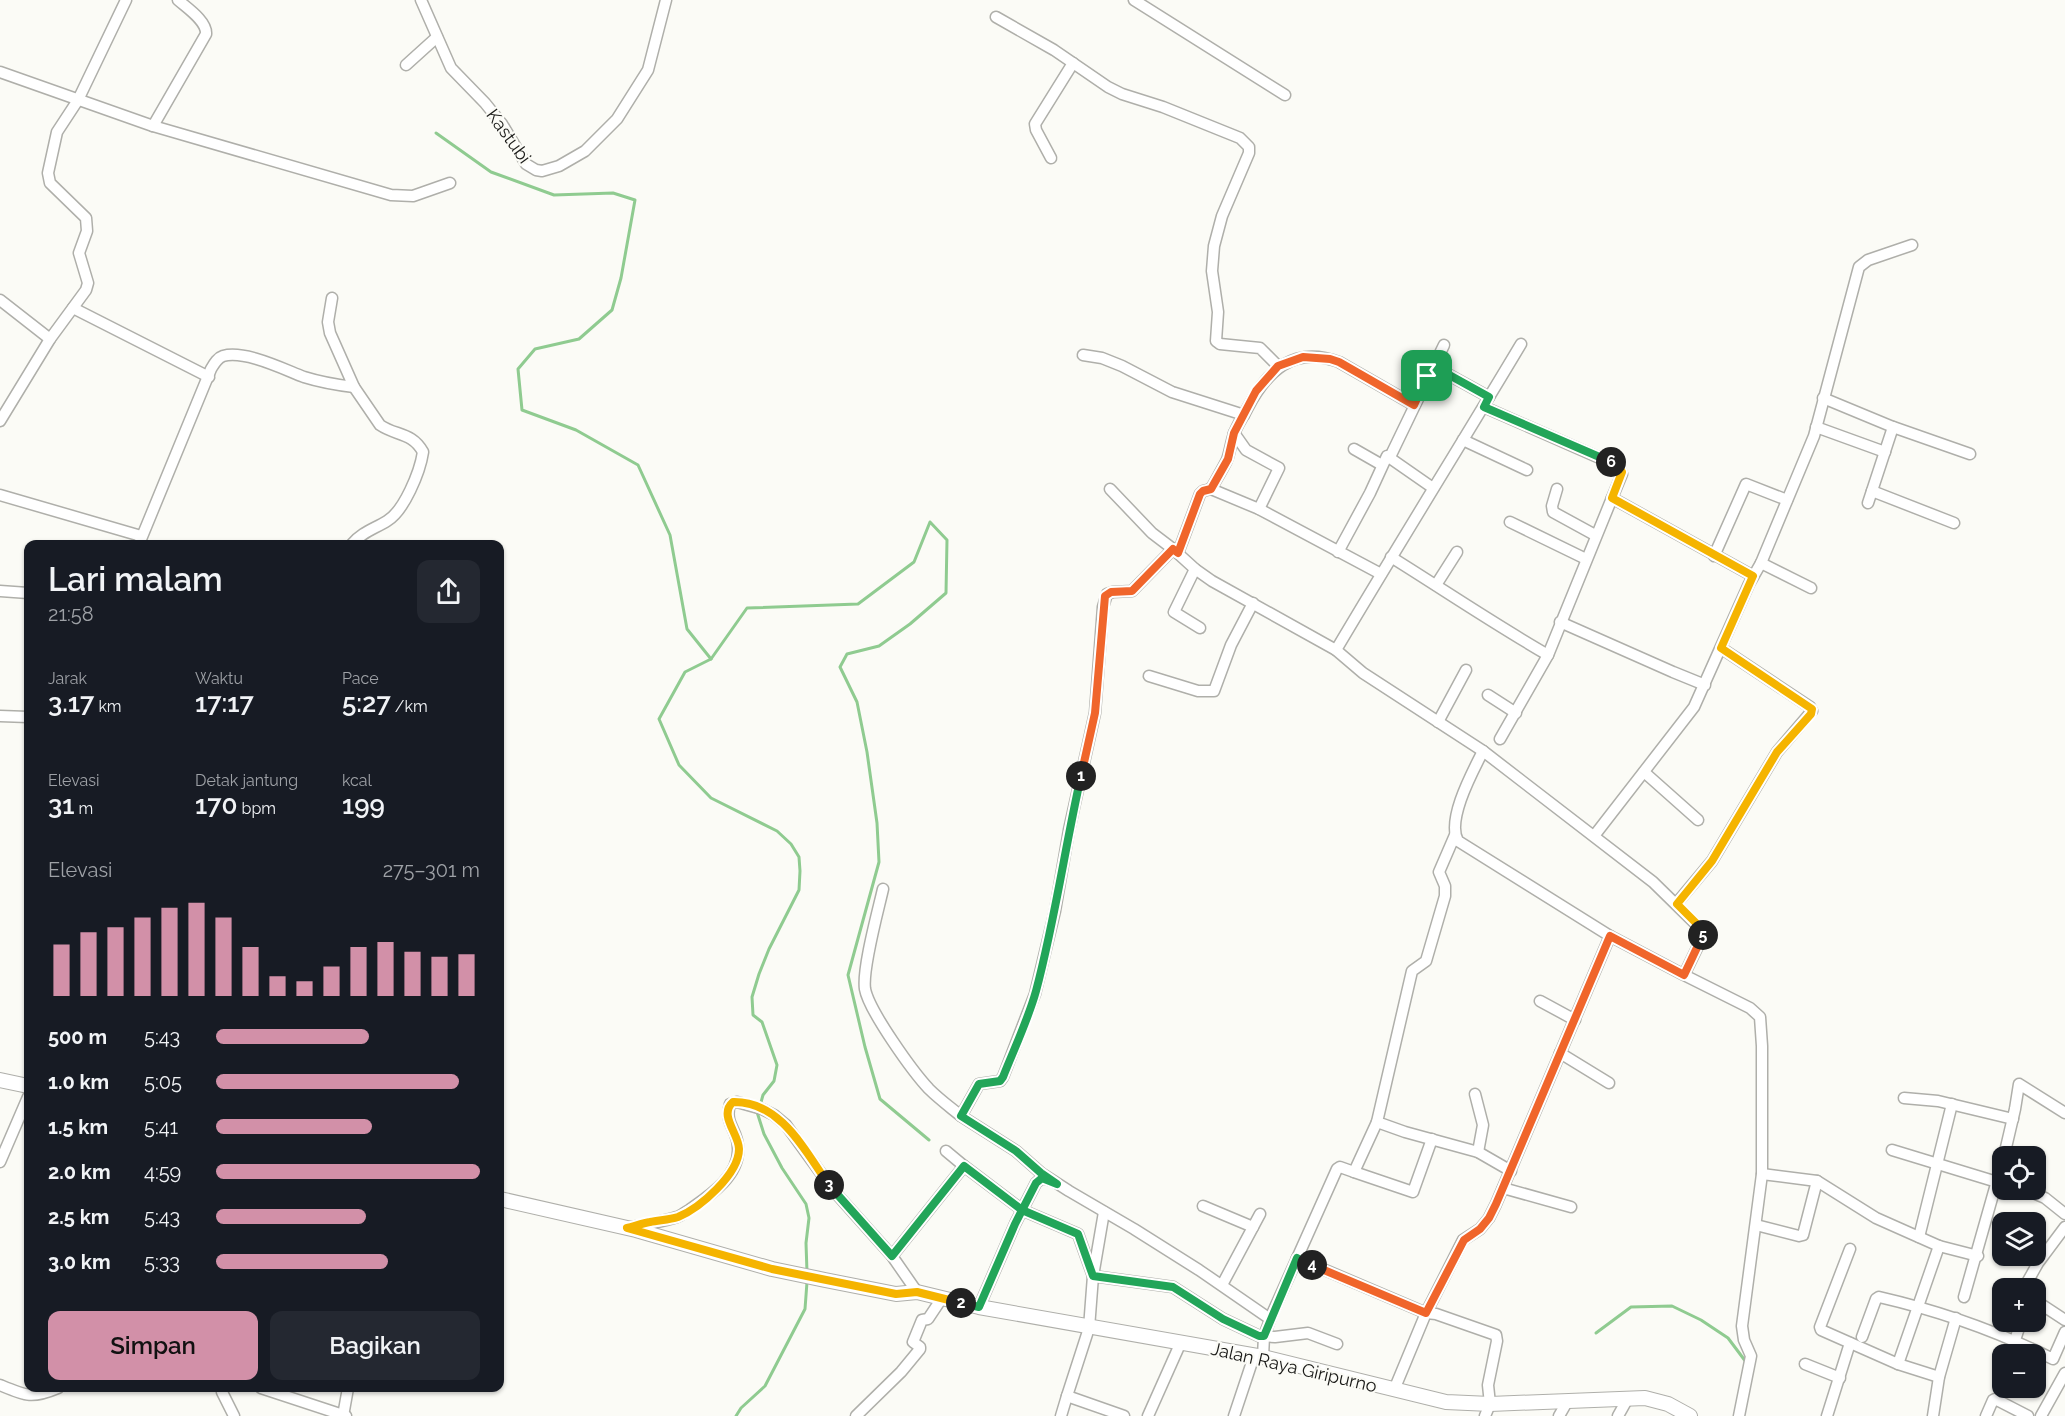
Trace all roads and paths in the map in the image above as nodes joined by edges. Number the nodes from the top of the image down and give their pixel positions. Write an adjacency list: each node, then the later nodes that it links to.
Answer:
1 (126, 0): 12 (street)
2 (178, 0): 13 (street)
3 (421, 0): 7 (street, Kastubi)
4 (666, 0): 7 (street, Kastubi)
5 (1134, 0): 11 (street)
6 (996, 17): 8 (street)
7 (437, 37): 9 (street)
8 (1074, 63): 14 (street); 24 (street)
9 (406, 65)
10 (0, 72): 12 (street)
11 (1285, 95)
12 (78, 100): 13 (street); 19 (street)
13 (153, 126): 15 (street)
14 (1051, 158)
15 (450, 183)
16 (1912, 245): 28 (street)
17 (332, 298): 27 (street)
18 (0, 300): 20 (street)
19 (73, 308): 20 (street); 26 (street)
20 (50, 339): 31 (street)
21 (1521, 344): 29 (street)
22 (1444, 345): 25 (street)
23 (1083, 355): 32 (street)
24 (1278, 366): 30 (street); 32 (street)
25 (1433, 366): 29 (street); 30 (street)
26 (209, 377): 27 (street); 56 (street)
27 (354, 387): 57 (street)
28 (1823, 398): 34 (street); 35 (street)
29 (1487, 402): 37 (street); 49 (street)
30 (1414, 405): 41 (street)
31 (3, 406): 33 (street)
32 (1244, 415): 36 (street)
33 (0, 421)
34 (1816, 426): 39 (street); 50 (street)
35 (1893, 427): 39 (street); 40 (street)
36 (1234, 433): 45 (street); 52 (street)
37 (1463, 440): 42 (street); 43 (street)
38 (1354, 449): 41 (street)
39 (1886, 452): 47 (street)
40 (1970, 454)
41 (1384, 457): 43 (street); 59 (street)
42 (1527, 470)
43 (1433, 488): 62 (street)
44 (1110, 489): 58 (street)
45 (1211, 489): 52 (street); 58 (street)
46 (1557, 489): 55 (street)
47 (1872, 491): 51 (street); 54 (street)
48 (0, 495): 56 (street)
49 (1612, 498): 55 (street); 61 (street)
50 (1787, 500): 61 (street); 64 (street)
51 (1868, 504)
52 (1259, 510): 59 (street)
53 (1510, 522): 63 (street)
54 (1954, 524)
55 (1595, 535): 63 (street)
56 (140, 540)
57 (356, 540)
58 (1176, 551): 65 (street); 107 (street)
59 (1338, 552): 66 (street)
60 (1457, 552): 68 (street)
61 (1714, 556): 67 (street)
62 (1391, 557): 66 (street); 68 (street)
63 (1586, 559): 73 (street)
64 (1761, 563): 67 (street); 69 (street)
65 (1195, 569): 72 (street); 74 (street)
66 (1381, 574): 76 (street)
67 (1753, 576): 75 (street)
68 (1437, 585): 77 (street)
69 (1811, 588)
70 (0, 591): 71 (street)
71 (24, 594)
72 (1253, 603): 76 (street); 79 (street)
73 (1560, 622): 77 (street); 80 (street)
74 (1200, 628)
75 (1721, 648): 80 (street); 93 (street)
76 (1336, 650): 85 (street)
77 (1548, 655): 82 (street)
78 (1466, 670): 85 (street)
79 (1149, 676)
80 (1705, 685): 88 (street)
81 (1488, 695): 82 (street)
82 (1516, 713): 86 (street)
83 (0, 716): 84 (street)
84 (24, 717)
85 (1438, 722): 87 (street)
86 (1500, 740)
87 (1483, 751): 90 (street); 91 (street)
88 (1644, 772): 89 (street); 91 (street)
89 (1698, 820)
90 (1455, 835): 94 (street); 109 (street)
91 (1594, 836): 93 (street)
92 (883, 889): 107 (street)
93 (1677, 904): 95 (street)
94 (1610, 936): 95 (street); 97 (street)
95 (1684, 975): 120 (street)
96 (1540, 1001): 97 (street)
97 (1575, 1020): 98 (street)
98 (1560, 1053): 100 (street); 118 (street)
99 (0, 1080): 101 (main road)
100 (1609, 1083)
101 (24, 1085)
102 (1475, 1094): 114 (street)
103 (1904, 1098): 104 (street)
104 (1952, 1104): 108 (street); 116 (street)
105 (24, 1106): 115 (street)
106 (2065, 1113): 108 (street)
107 (961, 1116): 123 (street)
108 (2013, 1119): 111 (street)
109 (1377, 1122): 110 (street); 119 (street)
110 (1432, 1139): 114 (street); 119 (street)
111 (2006, 1146)
112 (1892, 1150): 116 (street)
113 (946, 1151): 117 (street)
114 (1478, 1152): 118 (street)
115 (0, 1162)
116 (1936, 1164): 121 (street); 138 (street)
117 (964, 1166): 129 (street); 141 (street)
118 (1511, 1171): 124 (street)
119 (1354, 1172): 143 (street)
120 (1762, 1174): 122 (street); 134 (street)
121 (1992, 1179)
122 (1817, 1181): 134 (street); 138 (street)
123 (1057, 1184): 129 (street); 131 (street)
124 (1503, 1188): 130 (street); 153 (street)
125 (2046, 1199): 133 (street)
126 (504, 1200): 137 (main road, Jalan Raya Giripurno)
127 (1994, 1200): 142 (street)
128 (1203, 1206): 135 (street)
129 (1024, 1207): 144 (street); 150 (street)
130 (1571, 1207)
131 (1104, 1212): 144 (street); 146 (street)
132 (1260, 1214): 135 (street)
133 (2065, 1214)
134 (1756, 1225): 193 (street)
135 (1253, 1227): 146 (street)
136 (2065, 1227): 145 (street)
137 (627, 1228): 141 (street); 147 (main road, Jalan Raya Giripurno)
138 (1919, 1237): 139 (street)
139 (1939, 1246): 142 (street); 151 (street)
140 (1850, 1249): 163 (street)
141 (892, 1256): 147 (street)
142 (1978, 1256): 148 (street)
143 (1297, 1258): 153 (street); 157 (street)
144 (1093, 1273): 156 (street); 157 (street)
145 (2030, 1278)
146 (1222, 1285): 157 (street)
147 (917, 1292): 149 (main road, Jalan Raya Giripurno)
148 (1964, 1297)
149 (942, 1298): 150 (main road, Jalan Raya Giripurno); 185 (street)
150 (979, 1307): 156 (main road, Jalan Raya Giripurno)
151 (1919, 1308): 154 (street); 160 (street); 168 (street)
152 (2046, 1308): 155 (street)
153 (1426, 1313): 174 (street); 182 (street)
154 (1956, 1318): 161 (street); 171 (street)
155 (2065, 1320)
156 (1089, 1328): 162 (main road, Jalan Raya Giripurno); 179 (street)
157 (1266, 1330): 164 (street); 165 (street)
158 (2018, 1332): 161 (street)
159 (2065, 1332): 166 (street)
160 (1862, 1337)
161 (2015, 1340): 166 (street)
162 (1181, 1342): 165 (main road, Jalan Raya Giripurno); 188 (street)
163 (1850, 1343): 168 (street); 172 (street)
164 (1337, 1344)
165 (1258, 1356): 174 (main road, Jalan Raya Giripurno); 189 (street)
166 (2053, 1359): 169 (street)
167 (1805, 1364): 172 (street)
168 (1898, 1364): 171 (street)
169 (2065, 1364)
170 (2065, 1373): 198 (street)
171 (1939, 1377): 195 (street)
172 (1840, 1378): 194 (street)
173 (0, 1385): 175 (street)
174 (1394, 1390): 182 (main road, Jalan Raya Giripurno)
175 (49, 1392)
176 (222, 1392): 184 (street)
177 (273, 1392): 183 (street)
178 (347, 1392): 183 (street)
179 (1067, 1396): 186 (street); 187 (street)
180 (1628, 1398): 181 (main road, Jalan Raya Giripurno); 191 (street); 192 (main road, Jalan Raya Giripurno)
181 (1567, 1402): 182 (main road, Jalan Raya Giripurno); 190 (street)
182 (1488, 1410)
183 (344, 1415)
184 (234, 1416)
185 (856, 1416)
186 (1060, 1416)
187 (1124, 1416)
188 (1148, 1416)
189 (1234, 1416)
190 (1559, 1416)
191 (1618, 1416)
192 (1690, 1416)
193 (1739, 1416)
194 (1827, 1416)
195 (1933, 1416)
196 (1986, 1416): 197 (street)
197 (2028, 1416)
198 (2041, 1416)

